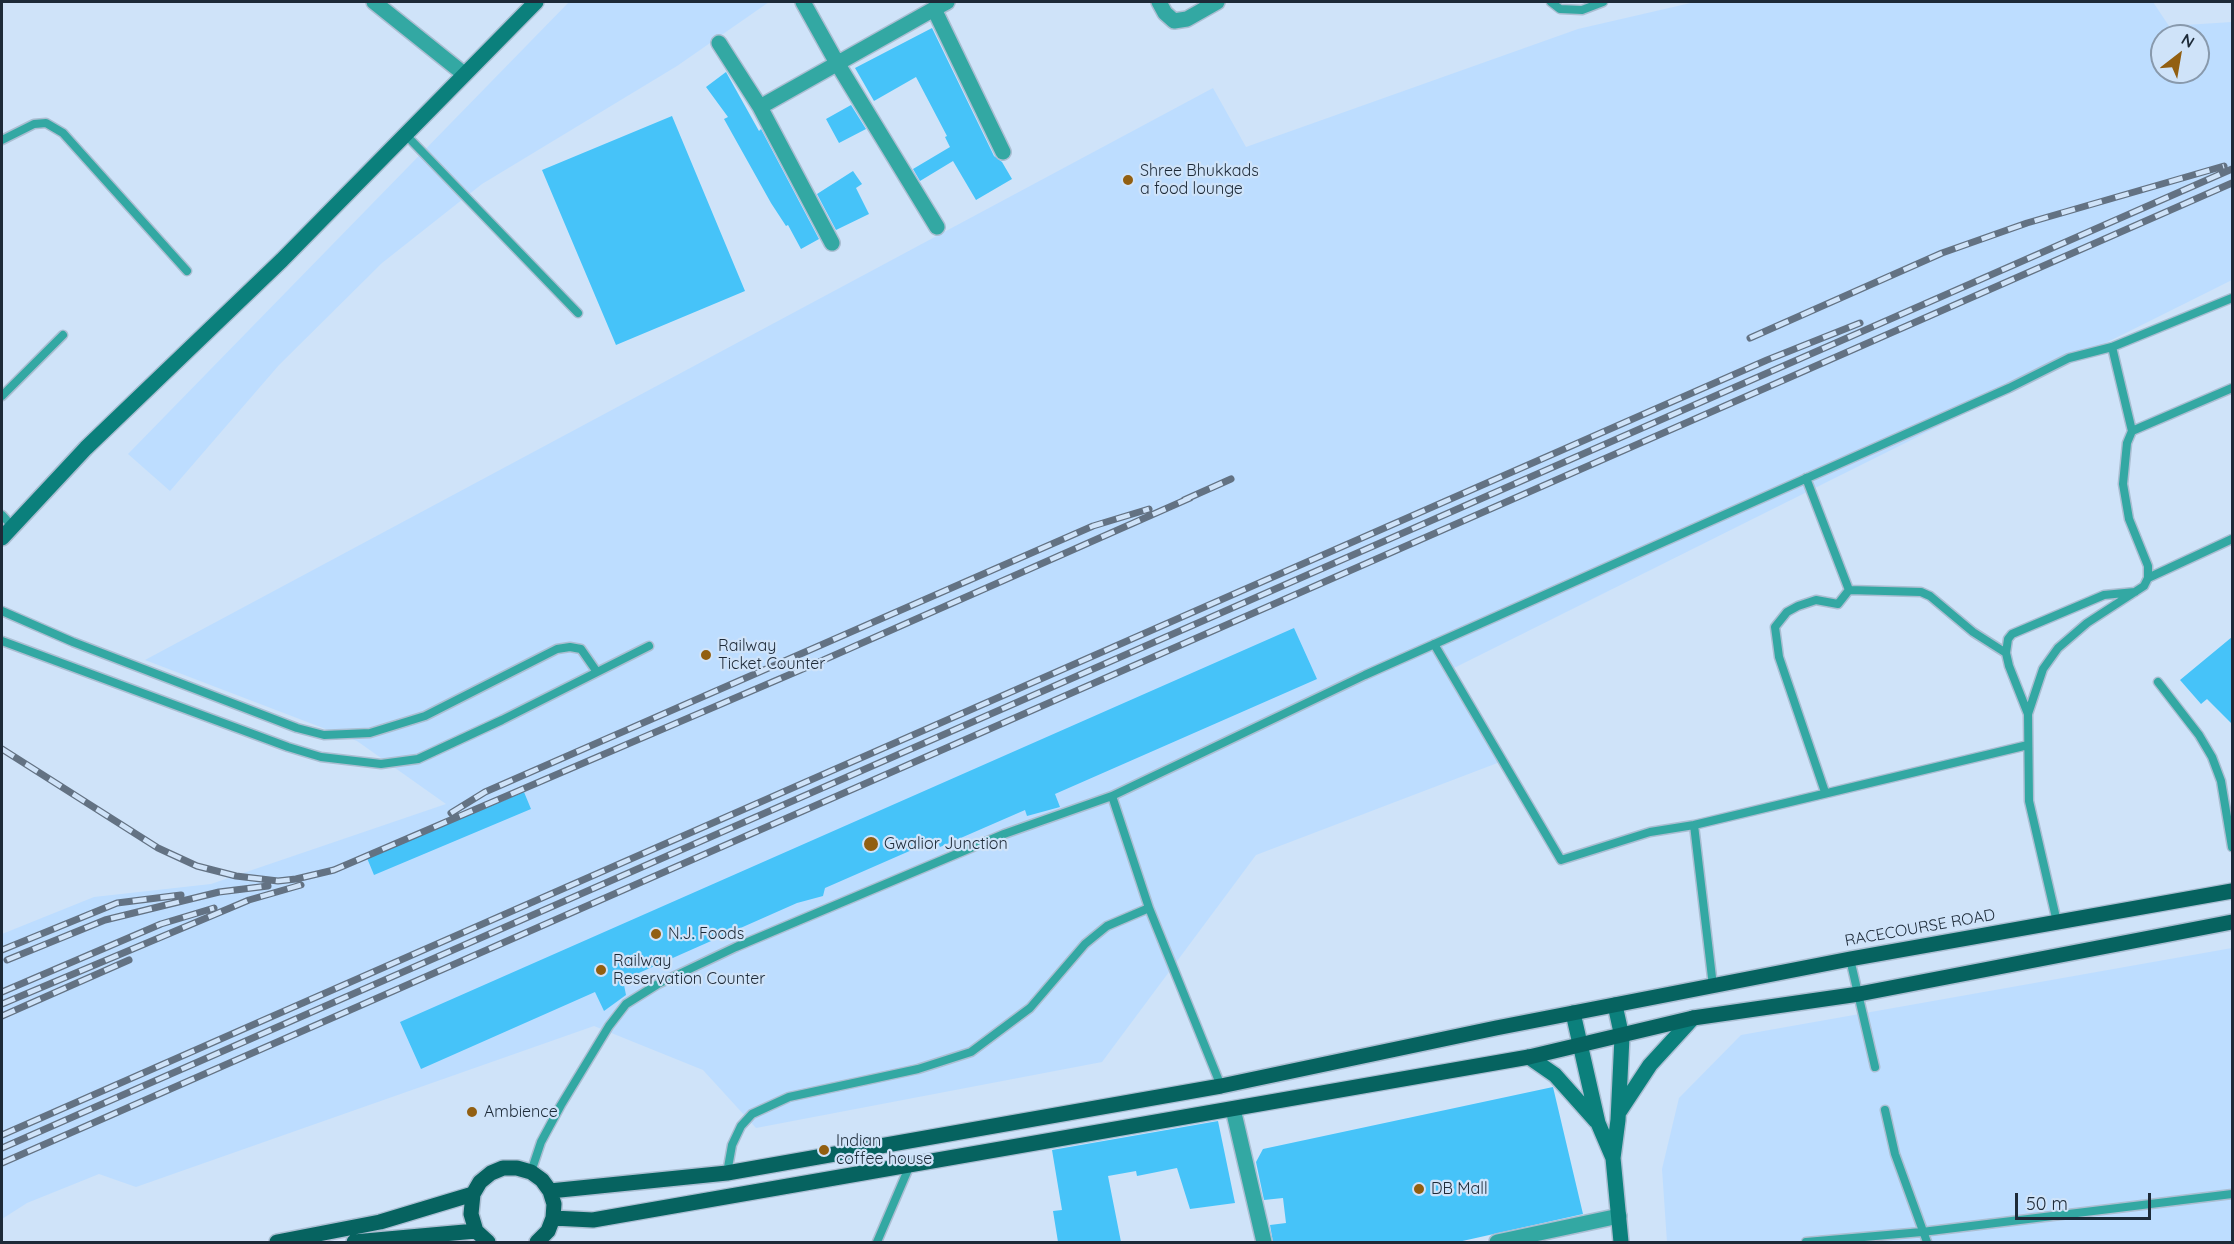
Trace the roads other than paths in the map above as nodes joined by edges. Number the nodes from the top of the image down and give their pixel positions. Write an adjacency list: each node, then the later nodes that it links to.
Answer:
1 (375, 2): 11 (street)
2 (536, 2): 11 (main road)
3 (803, 2): 10 (street)
4 (1159, 2): 5 (street)
5 (1217, 2)
6 (1551, 2): 7 (lane)
7 (1603, 2)
8 (940, 5): 10 (street); 15 (street)
9 (719, 43): 12 (street)
10 (837, 63): 12 (street); 16 (street)
11 (464, 74): 13 (main road)
12 (760, 107): 17 (street)
13 (405, 134): 20 (lane); 27 (main road)
14 (2, 140): 18 (lane)
15 (1003, 152)
16 (937, 227)
17 (832, 243)
18 (187, 271)
19 (2232, 300): 22 (lane)
20 (578, 313)
21 (63, 334): 24 (lane)
22 (2112, 347): 25 (lane); 26 (lane)
23 (2232, 388): 25 (lane)
24 (2, 396)
25 (2132, 431): 29 (lane)
26 (1806, 478): 30 (lane); 34 (lane)
27 (5, 526)
28 (2232, 539): 29 (lane)
29 (2148, 578): 31 (lane)
30 (1849, 590): 36 (lane); 41 (lane)
31 (2135, 592): 36 (lane); 39 (lane)
32 (2, 611): 37 (lane)
33 (2, 641): 37 (lane)
34 (1434, 645): 42 (lane); 43 (lane)
35 (649, 646): 37 (lane)
36 (2006, 652): 39 (lane)
37 (597, 672)
38 (2158, 682): 44 (lane)
39 (2028, 714): 40 (lane)
40 (2028, 745): 41 (lane); 47 (lane)
41 (1826, 792): 43 (lane)
42 (1112, 796): 46 (lane); 66 (lane)
43 (1694, 825): 50 (lane)
44 (2232, 847)
45 (2232, 891): 47 (main road, RACECOURSE ROAD)
46 (1149, 908): 59 (lane); 67 (lane)
47 (2056, 922): 49 (main road, RACECOURSE ROAD)
48 (2232, 922): 51 (main road)
49 (1850, 959): 50 (main road, RACECOURSE ROAD); 51 (lane)
50 (1713, 986): 52 (main road, RACECOURSE ROAD)
51 (1858, 994): 54 (main road); 58 (lane)
52 (1615, 1005): 53 (main road, RACECOURSE ROAD); 55 (main road)
53 (1572, 1013): 56 (main road); 59 (main road, RACECOURSE ROAD)
54 (1693, 1018): 55 (main road); 62 (main road)
55 (1622, 1036): 56 (main road); 62 (main road)
56 (1580, 1044): 57 (main road); 63 (main road)
57 (1529, 1057): 60 (main road); 63 (main road)
58 (1875, 1066)
59 (1221, 1086): 67 (main road, RACECOURSE ROAD)
60 (1233, 1109): 65 (main road); 80 (street)
61 (1885, 1110): 73 (lane)
62 (1618, 1114): 64 (main road)
63 (1598, 1123): 64 (main road)
64 (1613, 1158): 71 (main road)
65 (910, 1165): 72 (main road); 79 (lane)
66 (531, 1172): 68 (main road); 69 (main road)
67 (727, 1173): 68 (main road, RACECOURSE ROAD)
68 (550, 1191): 72 (main road)
69 (473, 1194): 75 (main road); 76 (main road)
70 (2232, 1194): 73 (lane)
71 (1619, 1216): 81 (street); 82 (main road)
72 (553, 1218): 78 (main road)
73 (1922, 1232): 83 (lane); 84 (lane)
74 (433, 1238): 75 (main road); 77 (main road)
75 (482, 1239)
76 (277, 1242)
77 (354, 1242)
78 (537, 1242)
79 (877, 1242)
80 (1264, 1242)
81 (1497, 1242)
82 (1621, 1242)
83 (1806, 1242)
84 (1927, 1242)

